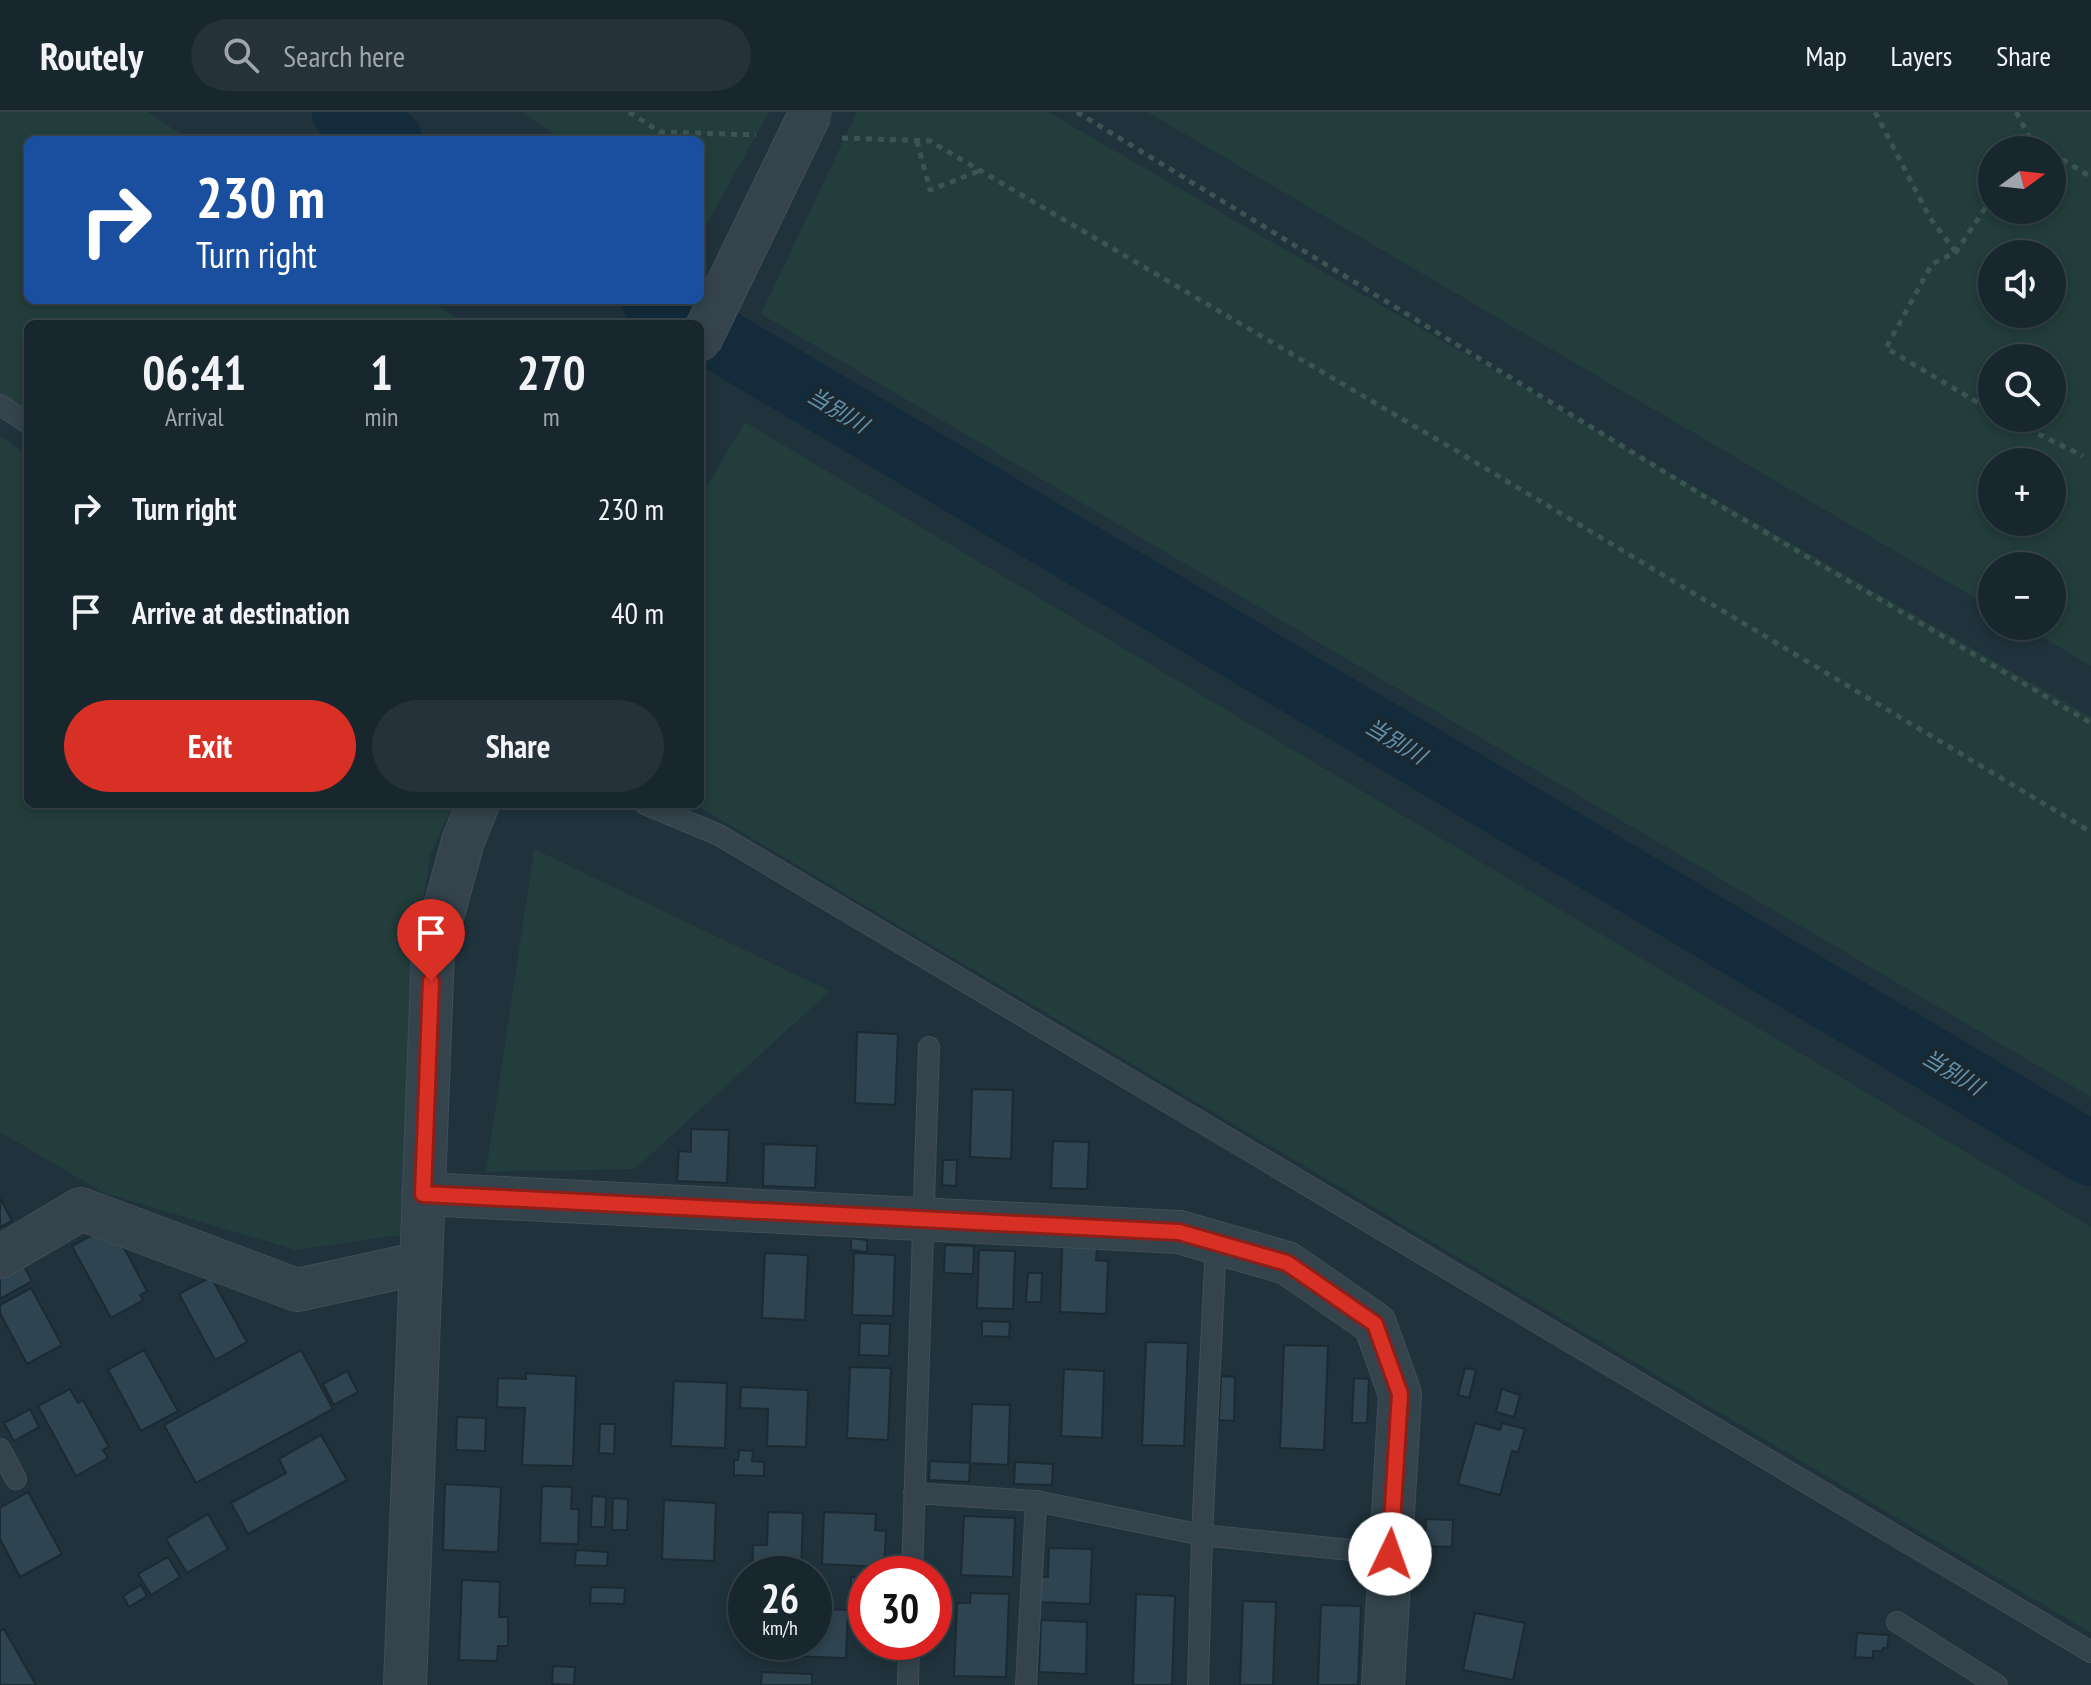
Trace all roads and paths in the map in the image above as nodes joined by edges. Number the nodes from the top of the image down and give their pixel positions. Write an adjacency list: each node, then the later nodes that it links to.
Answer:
1 (811, 112): 11 (street, bridge)
2 (1077, 112): 17 (path)
3 (1875, 112): 10 (path)
4 (2016, 112): 5 (path)
5 (2029, 136)
6 (917, 141): 20 (path)
7 (2066, 162): 8 (path)
8 (2091, 177)
9 (1978, 219): 10 (path)
10 (1956, 252): 12 (path)
11 (704, 333)
12 (1978, 403)
13 (0, 405): 14 (lane)
14 (24, 420)
15 (2034, 432): 16 (path)
16 (2083, 456)
17 (2091, 723)
18 (476, 808): 22 (street)
19 (655, 808): 35 (lane)
20 (2091, 832)
21 (929, 1047): 23 (lane)
22 (423, 1194): 23 (street); 26 (street)
23 (923, 1219): 24 (street); 29 (lane)
24 (1216, 1242): 31 (lane); 32 (street)
25 (0, 1257): 26 (street)
26 (421, 1263): 37 (street)
27 (0, 1449): 28 (lane)
28 (16, 1479)
29 (914, 1493): 30 (lane); 33 (lane)
30 (1036, 1501): 31 (lane); 39 (lane)
31 (1202, 1535): 32 (lane); 40 (lane)
32 (1390, 1554): 41 (street)
33 (912, 1556)
34 (1897, 1622): 42 (lane)
35 (2091, 1652)
36 (909, 1660): 38 (lane)
37 (405, 1685)
38 (908, 1685)
39 (1026, 1685)
40 (1198, 1685)
41 (1383, 1685)
42 (1997, 1685)

